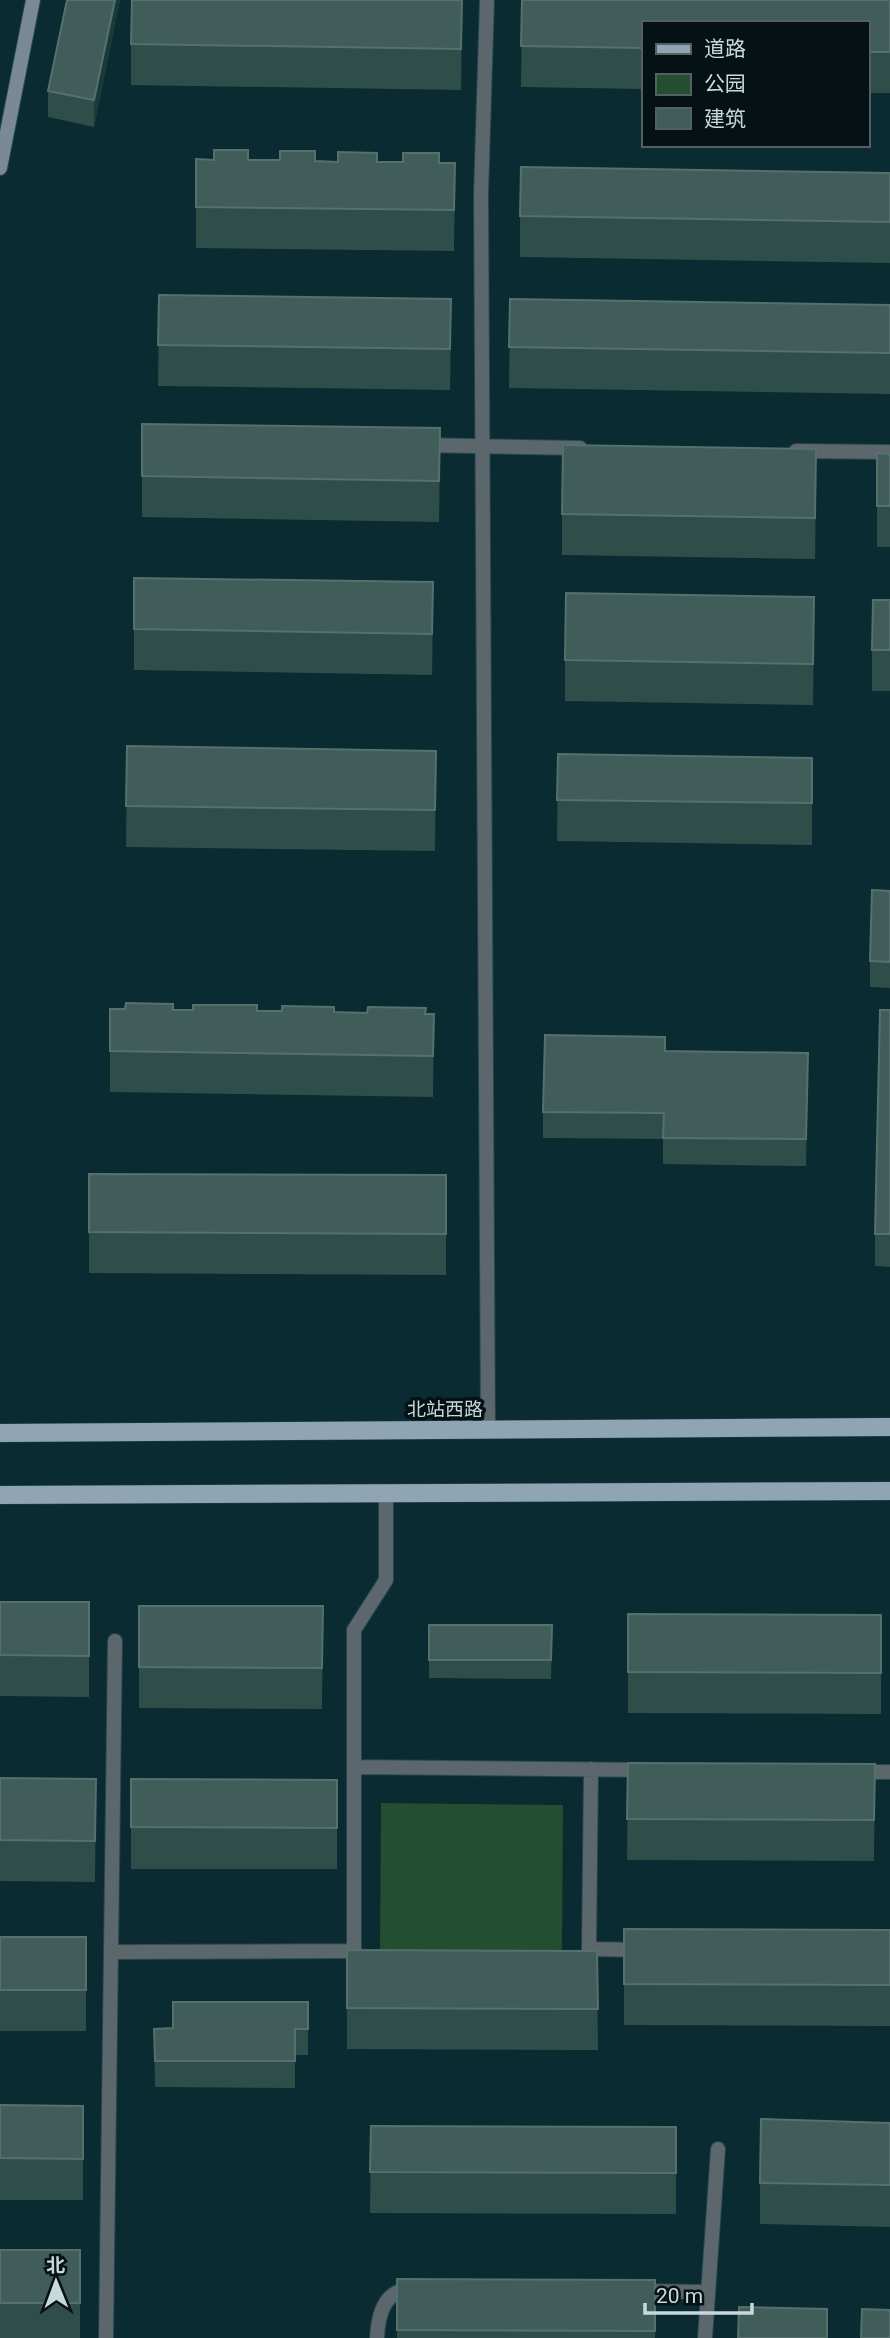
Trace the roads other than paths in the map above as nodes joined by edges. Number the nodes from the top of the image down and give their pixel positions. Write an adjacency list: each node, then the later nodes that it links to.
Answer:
1 (33, 0): 3 (street)
2 (487, 0): 5 (lane)
3 (0, 167)
4 (407, 445): 5 (lane)
5 (482, 446): 6 (lane); 10 (lane)
6 (591, 448)
7 (781, 451): 8 (lane)
8 (890, 452)
9 (890, 1427): 10 (main road, 北站西路)
10 (488, 1430): 11 (main road, 北站西路)
11 (0, 1433)
12 (890, 1491): 13 (main road)
13 (386, 1493): 14 (main road); 16 (lane)
14 (0, 1495)
15 (114, 1641): 22 (lane)
16 (354, 1768): 17 (lane); 22 (lane)
17 (591, 1769): 18 (lane); 21 (lane)
18 (659, 1770)
19 (836, 1772): 20 (lane)
20 (890, 1772)
21 (657, 1950)
22 (111, 1952): 27 (lane)
23 (718, 2149): 26 (lane)
24 (434, 2289): 28 (lane)
25 (626, 2291): 26 (lane)
26 (708, 2292): 29 (lane)
27 (106, 2338)
28 (377, 2338)
29 (705, 2338)

